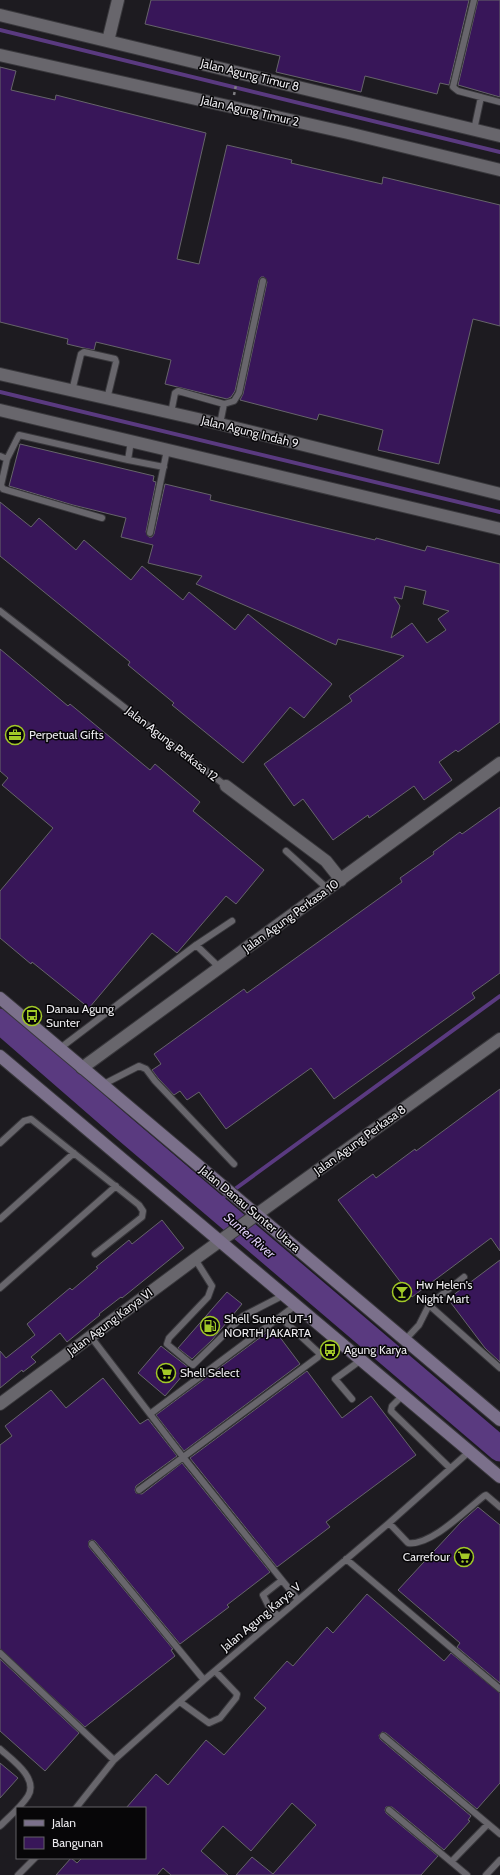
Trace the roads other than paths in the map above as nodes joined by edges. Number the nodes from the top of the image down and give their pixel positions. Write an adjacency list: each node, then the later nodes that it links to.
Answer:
1 (118, 0): 4 (street)
2 (474, 0): 6 (lane)
3 (0, 15): 4 (street, Jalan Agung Timur 8)
4 (108, 41): 8 (street, Jalan Agung Timur 8)
5 (0, 55): 10 (street, Jalan Agung Timur 2)
6 (481, 97): 7 (lane); 8 (lane)
7 (500, 102)
8 (474, 130): 9 (street, Jalan Agung Timur 8)
9 (500, 136)
10 (500, 170)
11 (263, 281): 15 (lane)
12 (0, 374): 13 (street, Jalan Agung Indah 9)
13 (72, 391): 14 (street, Jalan Agung Indah 9); 14 (lane)
14 (107, 399): 17 (street, Jalan Agung Indah 9)
15 (224, 404): 17 (lane); 18 (lane)
16 (0, 410): 19 (street)
17 (171, 413): 18 (street, Jalan Agung Indah 9)
18 (220, 424): 25 (street, Jalan Agung Indah 9)
19 (131, 441): 20 (street); 23 (lane)
20 (167, 450): 24 (lane); 27 (street)
21 (0, 456): 22 (lane)
22 (7, 459): 23 (lane); 26 (lane)
23 (128, 460): 24 (lane)
24 (164, 467): 28 (lane)
25 (500, 494)
26 (102, 518)
27 (500, 529)
28 (150, 533)
29 (0, 611): 31 (lane, Jalan Agung Perkasa 12)
30 (500, 763): 33 (street, Jalan Agung Perkasa 10)
31 (226, 786): 33 (street, Jalan Agung Perkasa 12)
32 (286, 851): 34 (lane)
33 (341, 880): 34 (street, Jalan Agung Perkasa 10)
34 (328, 889): 37 (street, Jalan Agung Perkasa 10)
35 (232, 921): 36 (lane)
36 (196, 945): 37 (lane); 40 (lane)
37 (220, 968): 42 (street, Jalan Agung Perkasa 10)
38 (0, 998): 40 (main road, Jalan Danau Sunter Utara)
39 (500, 1039): 48 (street, Jalan Agung Perkasa 8)
40 (59, 1049): 42 (main road, Jalan Danau Sunter Utara)
41 (0, 1056): 50 (main road)
42 (82, 1068): 43 (main road, Jalan Danau Sunter Utara)
43 (102, 1085): 46 (lane); 48 (main road, Jalan Danau Sunter Utara)
44 (0, 1143): 45 (lane)
45 (74, 1153): 47 (lane); 49 (lane)
46 (234, 1164)
47 (116, 1186): 51 (lane); 54 (lane)
48 (252, 1214): 50 (street, Jalan Agung Perkasa 8); 60 (main road, Jalan Danau Sunter Utara)
49 (0, 1219)
50 (224, 1239): 52 (street, Jalan Agung Karya VI); 55 (main road)
51 (95, 1254)
52 (195, 1259): 55 (lane); 59 (street, Jalan Agung Karya VI)
53 (464, 1277): 57 (lane)
54 (0, 1288)
55 (284, 1295): 56 (main road)
56 (296, 1305): 58 (lane); 61 (main road)
57 (429, 1305): 60 (lane); 62 (lane)
58 (280, 1317): 66 (lane); 69 (lane)
59 (91, 1337): 65 (street, Jalan Agung Karya VI); 66 (lane)
60 (405, 1340): 67 (main road, Jalan Danau Sunter Utara)
61 (361, 1360): 63 (main road); 64 (lane)
62 (500, 1368)
63 (403, 1396): 68 (main road); 70 (lane)
64 (352, 1399)
65 (0, 1404)
66 (150, 1414): 69 (lane)
67 (500, 1420)
68 (470, 1451): 70 (lane, Jalan Agung Karya V); 71 (main road)
69 (183, 1457): 72 (lane); 77 (lane)
70 (450, 1468): 74 (lane, Jalan Agung Karya V)
71 (500, 1477)
72 (139, 1490)
73 (500, 1507): 74 (lane)
74 (389, 1523): 76 (lane, Jalan Agung Karya V)
75 (92, 1544): 82 (lane)
76 (346, 1558): 78 (lane, Jalan Agung Karya V); 83 (lane)
77 (282, 1580): 78 (lane); 79 (lane)
78 (298, 1600): 79 (lane, Jalan Agung Karya V)
79 (278, 1616): 81 (lane, Jalan Agung Karya V)
80 (0, 1654): 87 (lane)
81 (215, 1671): 82 (lane, Jalan Agung Karya V); 84 (lane)
82 (204, 1680): 84 (lane, Jalan Agung Karya V)
83 (500, 1688)
84 (180, 1702): 87 (lane, Jalan Agung Karya V)
85 (383, 1736): 92 (lane)
86 (0, 1749): 88 (lane)
87 (114, 1760): 89 (lane, Jalan Agung Karya V)
88 (18, 1807)
89 (77, 1807)
90 (16, 1809): 93 (lane)
91 (389, 1810): 97 (lane)
92 (488, 1824): 94 (lane); 97 (lane)
93 (0, 1826)
94 (500, 1834)
95 (34, 1859): 99 (lane)
96 (500, 1860): 98 (lane)
97 (452, 1861): 100 (lane)
98 (490, 1874)
99 (18, 1875)
100 (467, 1875)

